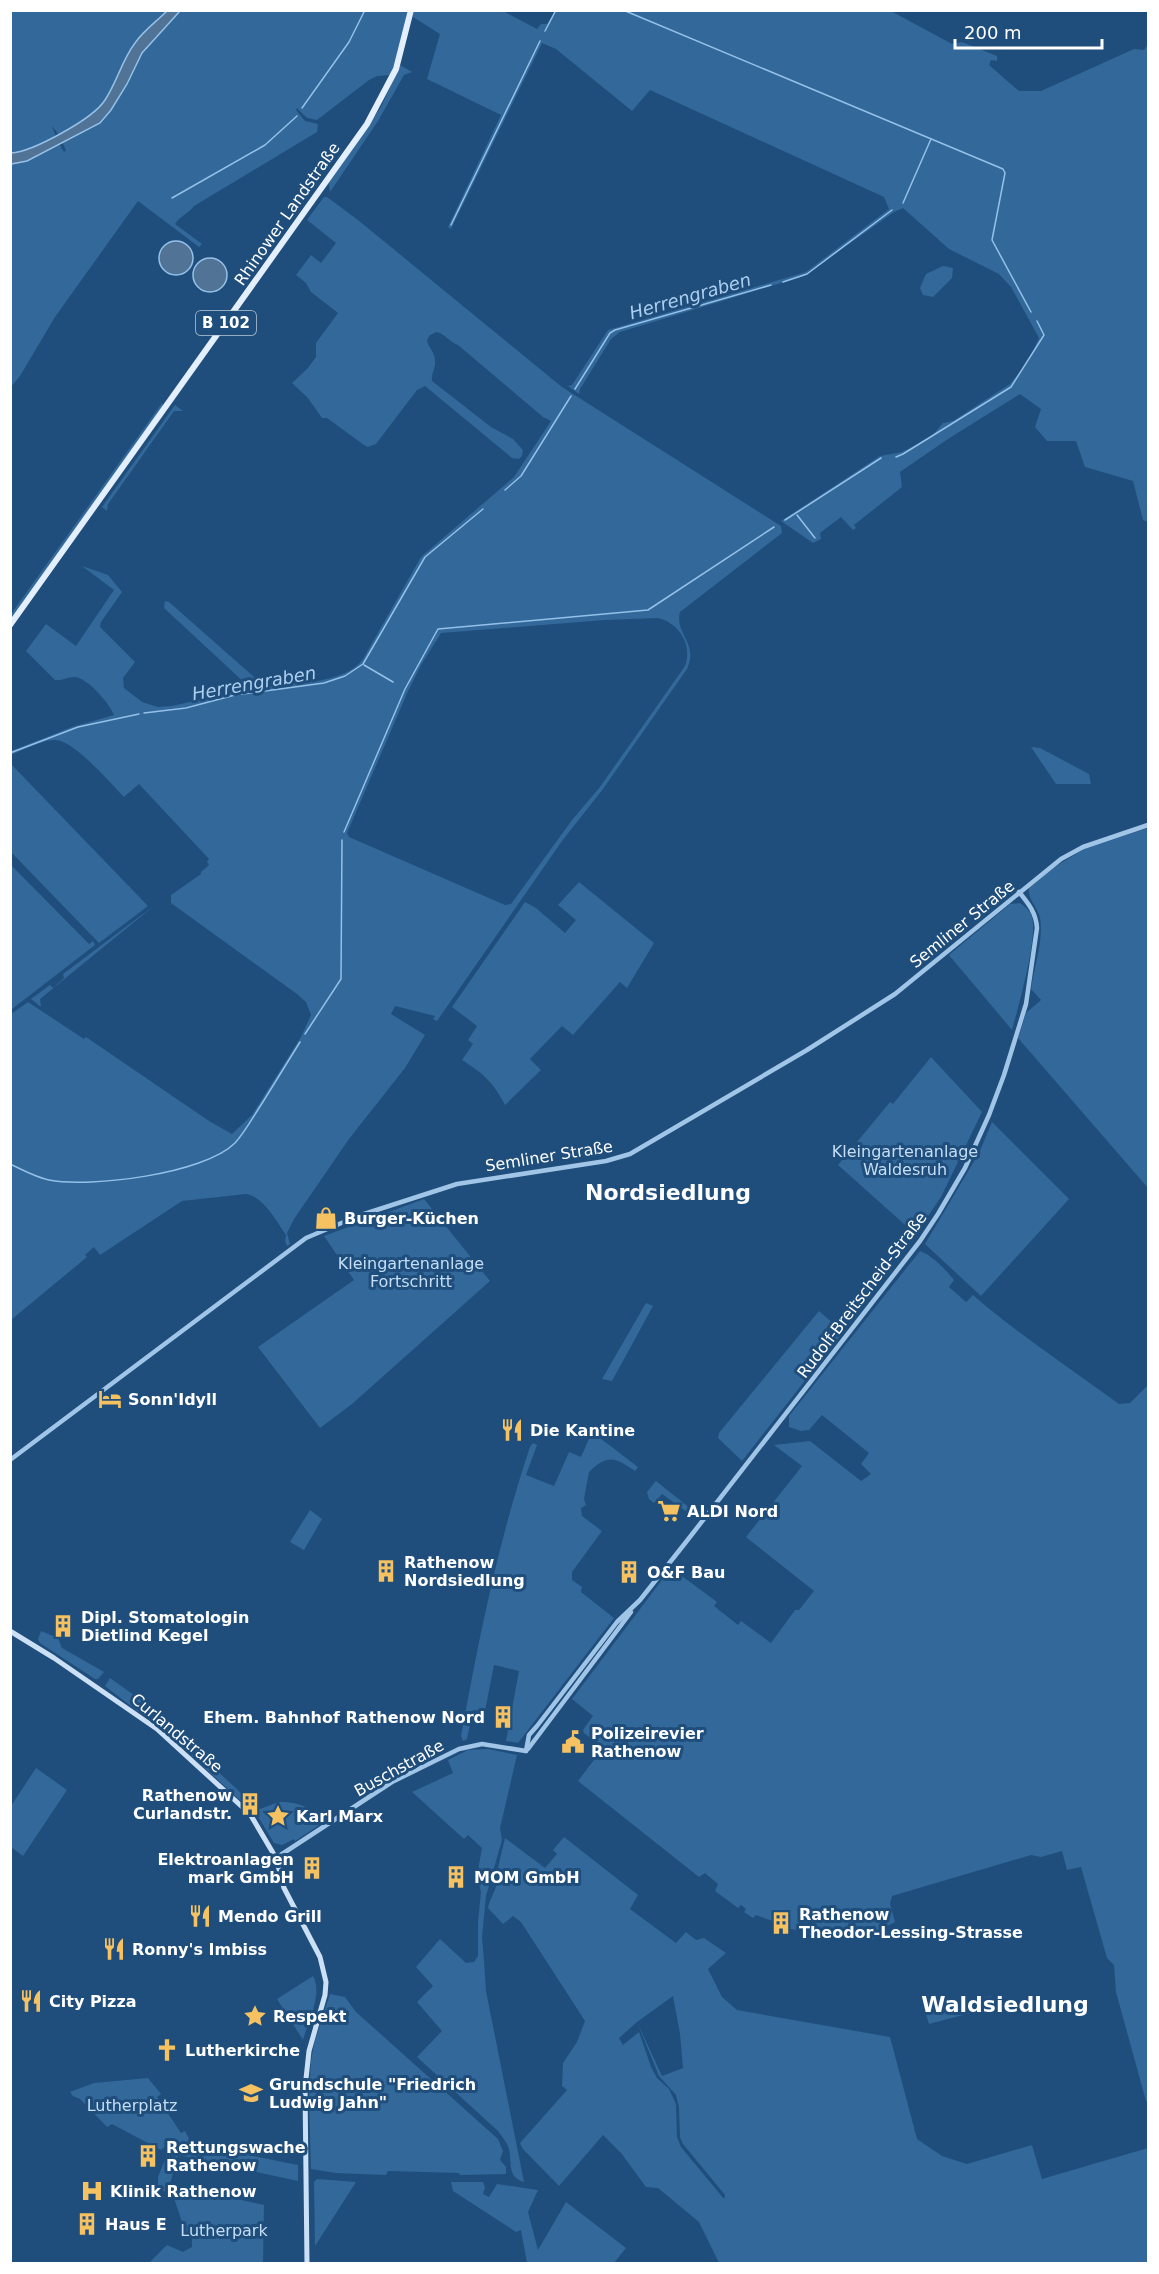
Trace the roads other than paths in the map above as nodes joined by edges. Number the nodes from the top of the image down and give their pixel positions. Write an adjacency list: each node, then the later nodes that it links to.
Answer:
1 (411, 10): 2 (main road, Rhinower Landstraße / B 102)
2 (10, 625)
3 (1149, 825): 4 (street, Semliner Straße)
4 (1020, 892): 5 (street, Semliner Straße); 7 (street, Rudolf-Breitscheid-Straße)
5 (10, 1460)
6 (10, 1631): 8 (main road, Curlandstraße)
7 (512, 1749): 8 (street, Buschstraße)
8 (276, 1858): 9 (main road, Curlandstraße)
9 (306, 2264)

